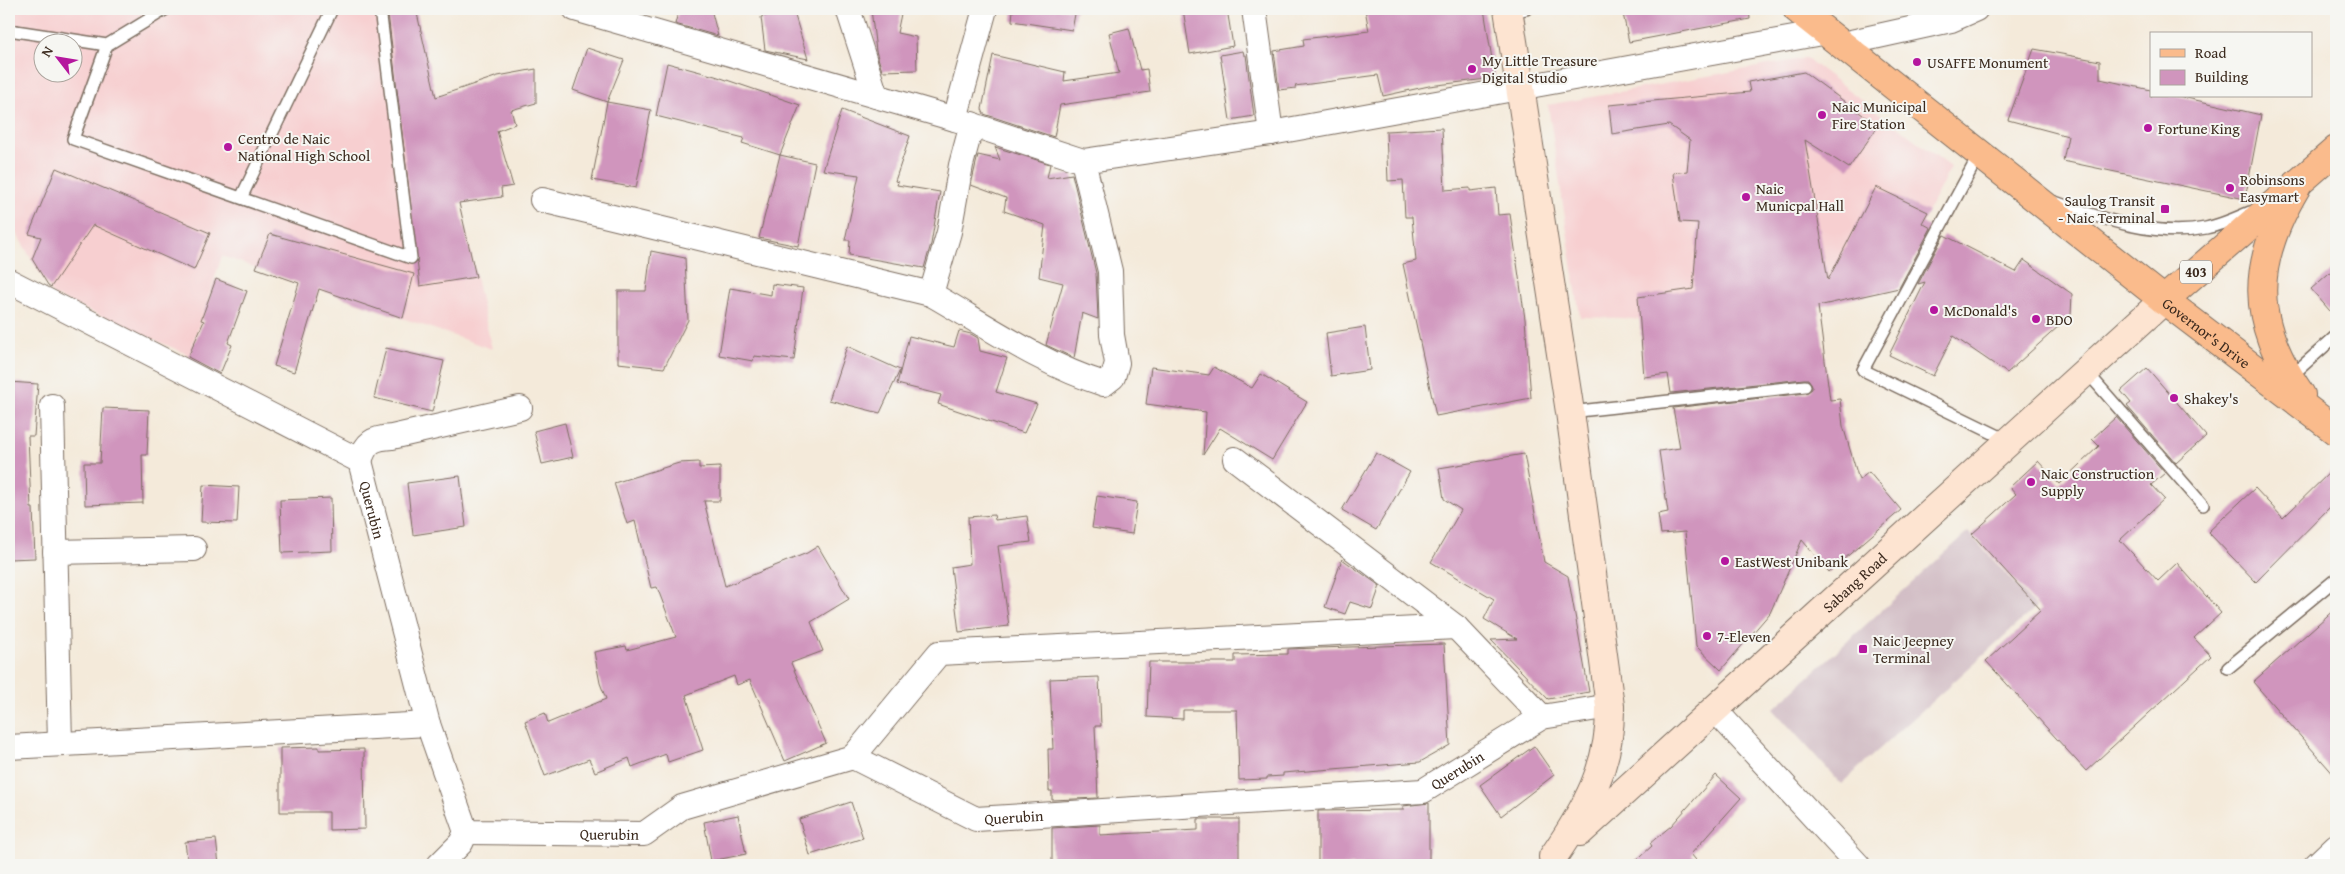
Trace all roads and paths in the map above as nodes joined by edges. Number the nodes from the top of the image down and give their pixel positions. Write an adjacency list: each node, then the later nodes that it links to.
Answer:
1 (166, 9): 14 (lane)
2 (332, 9): 24 (lane)
3 (380, 9): 24 (lane)
4 (575, 9): 11 (street)
5 (848, 9): 16 (street)
6 (985, 9): 17 (street)
7 (1254, 9): 18 (street)
8 (1797, 9): 13 (main road)
9 (1976, 9): 13 (street)
10 (1514, 10): 15 (main road)
11 (639, 18): 16 (street)
12 (9, 30): 14 (lane)
13 (1835, 38): 15 (street); 20 (main road)
14 (107, 45): 24 (lane)
15 (1520, 89): 18 (street); 35 (main road)
16 (876, 96): 17 (street)
17 (963, 121): 21 (street); 27 (street)
18 (1271, 133): 21 (street)
19 (2336, 150): 22 (main road, Governor's Drive / 403)
20 (1980, 154): 23 (main road); 37 (lane)
21 (1083, 162): 27 (street)
22 (2297, 186): 23 (lane); 28 (main road, Governor's Drive / 403); 31 (main road)
23 (2033, 194): 28 (main road)
24 (240, 198)
25 (542, 200): 27 (street)
26 (9, 281): 39 (street, Querubin)
27 (931, 294)
28 (2164, 300): 30 (main road, Sabang Road / 403); 31 (main road, Governor's Drive)
29 (2336, 336): 31 (lane)
30 (2086, 371): 37 (main road, Sabang Road / 403); 40 (lane)
31 (2285, 383): 36 (main road, Governor's Drive)
32 (1805, 386): 35 (lane)
33 (52, 406): 42 (street)
34 (520, 408): 39 (street)
35 (1570, 412): 46 (main road)
36 (2329, 425)
37 (2009, 441): 47 (main road, Sabang Road / 403)
38 (1235, 459): 44 (street)
39 (360, 461): 49 (street, Querubin)
40 (2203, 505)
41 (194, 549): 42 (street)
42 (55, 552): 50 (street)
43 (2336, 579): 45 (lane)
44 (1456, 627): 48 (street); 52 (street)
45 (2228, 668)
46 (1610, 706): 48 (street); 55 (main road)
47 (1714, 709): 55 (main road, Sabang Road / 403); 57 (street)
48 (1542, 717): 52 (street, Querubin)
49 (428, 724): 50 (street); 53 (street, Querubin)
50 (60, 744): 51 (street)
51 (9, 747)
52 (853, 757): 53 (street, Querubin)
53 (466, 832): 56 (street)
54 (2336, 846): 58 (street)
55 (1549, 861)
56 (439, 865)
57 (1858, 865)
58 (2316, 865)

